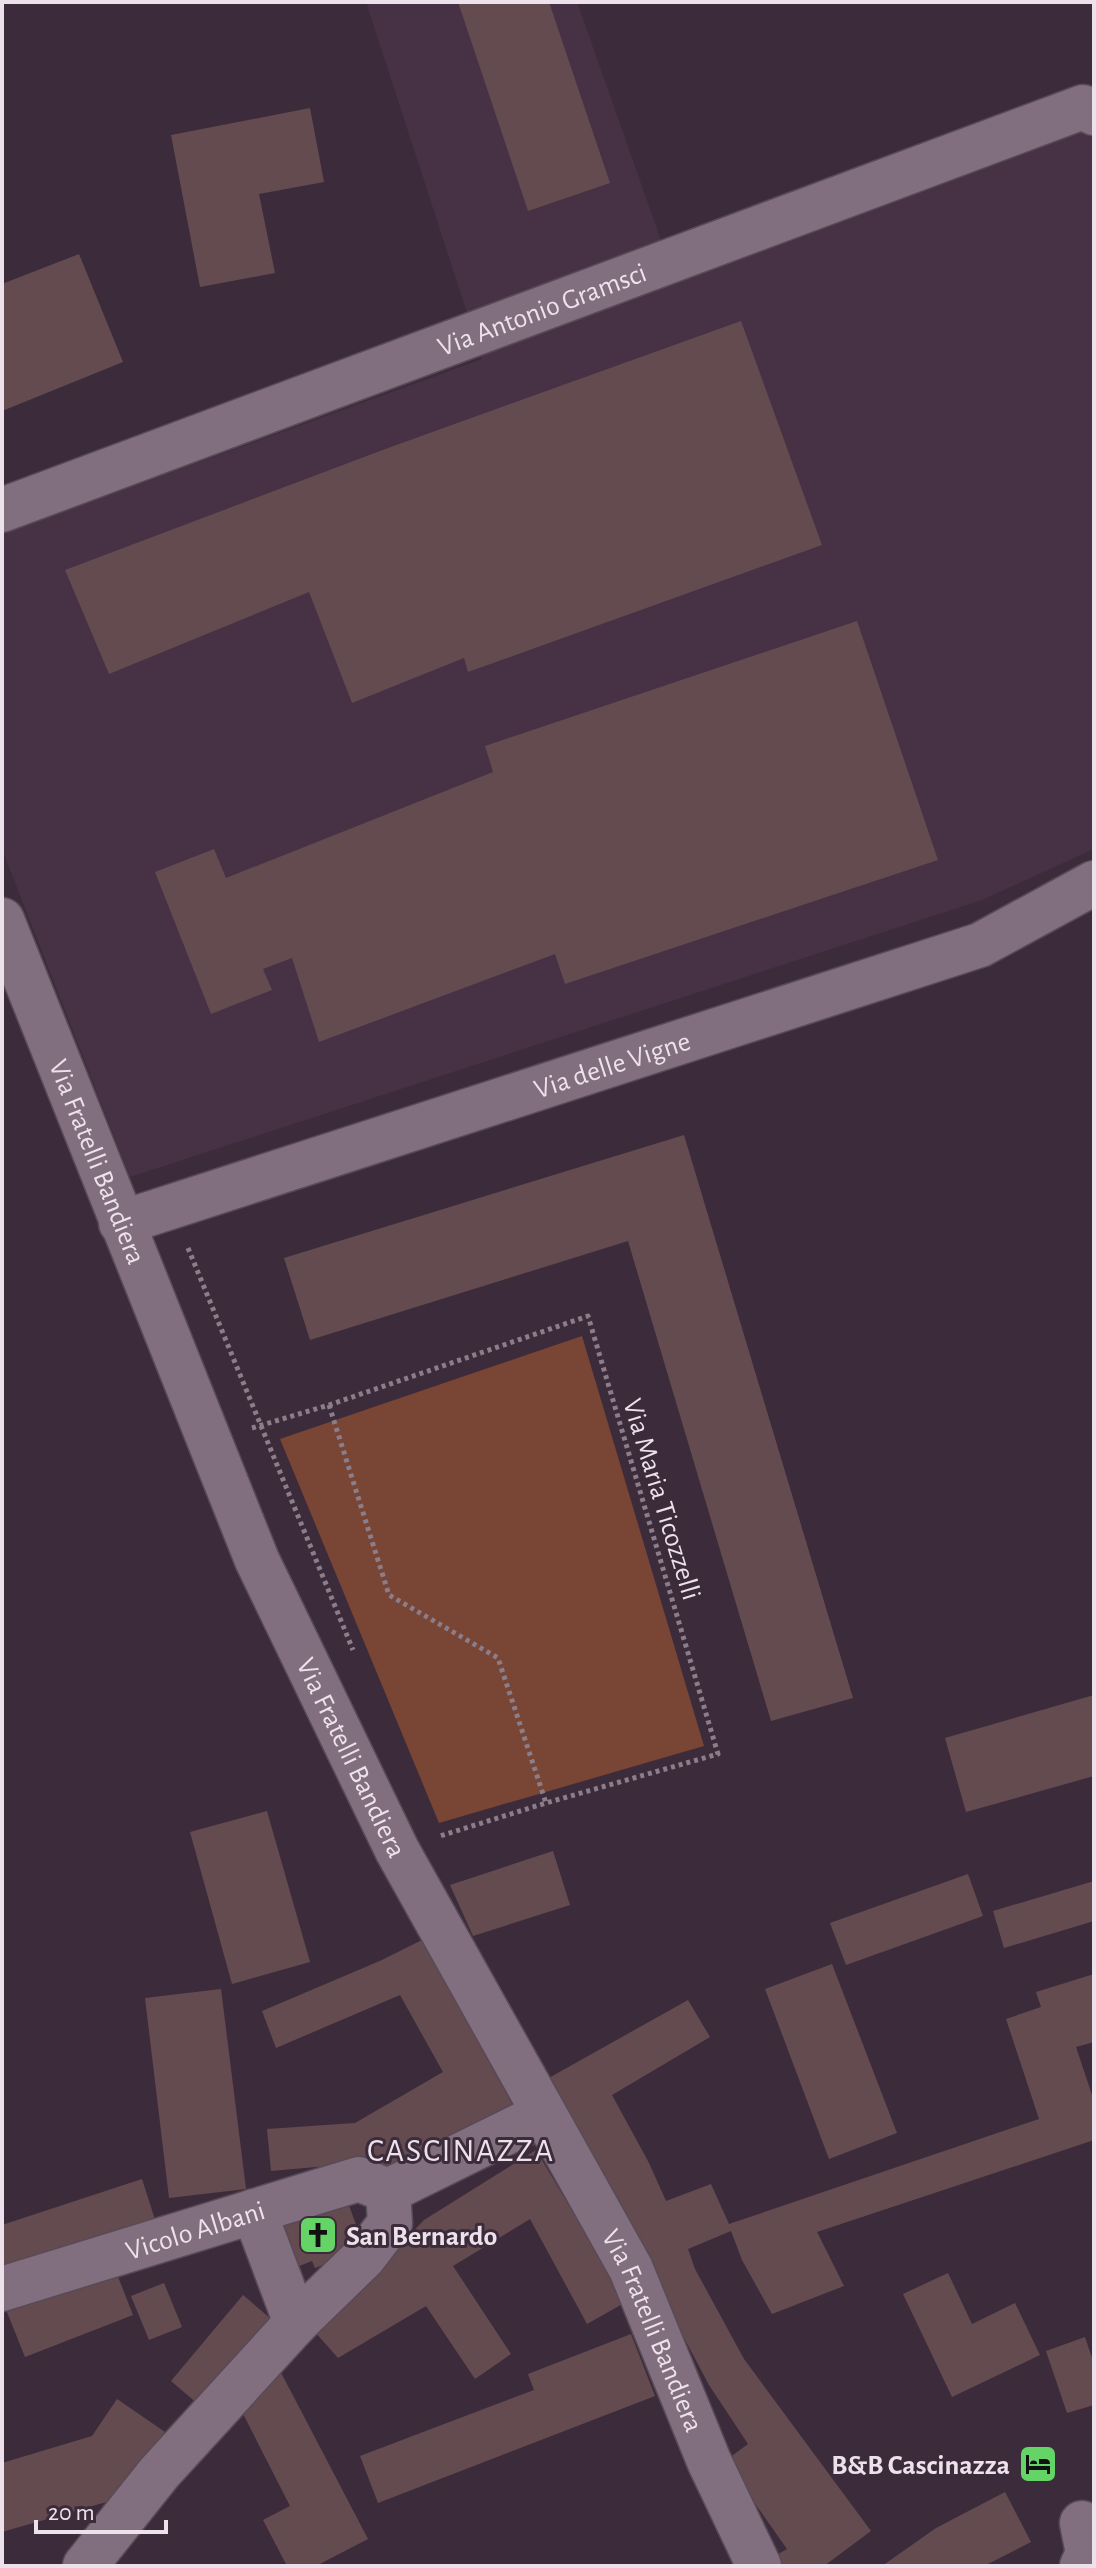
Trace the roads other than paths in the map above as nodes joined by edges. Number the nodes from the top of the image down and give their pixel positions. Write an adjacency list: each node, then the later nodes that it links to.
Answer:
1 (1088, 110): 2 (street, Via Antonio Gramsci)
2 (2, 510)
3 (1094, 883): 5 (street, Via delle Vigne)
4 (2, 920): 5 (street, Via Fratelli Bandiera)
5 (121, 1223): 6 (street, Via Fratelli Bandiera)
6 (544, 2114): 7 (street); 13 (street, Via Fratelli Bandiera)
7 (388, 2191): 8 (street, Vicolo Albani); 10 (street)
8 (254, 2211): 9 (street, Vicolo Albani); 10 (street)
9 (2, 2289)
10 (296, 2323): 12 (street)
11 (1082, 2523): 14 (street)
12 (85, 2566)
13 (759, 2566)
14 (1082, 2566)

